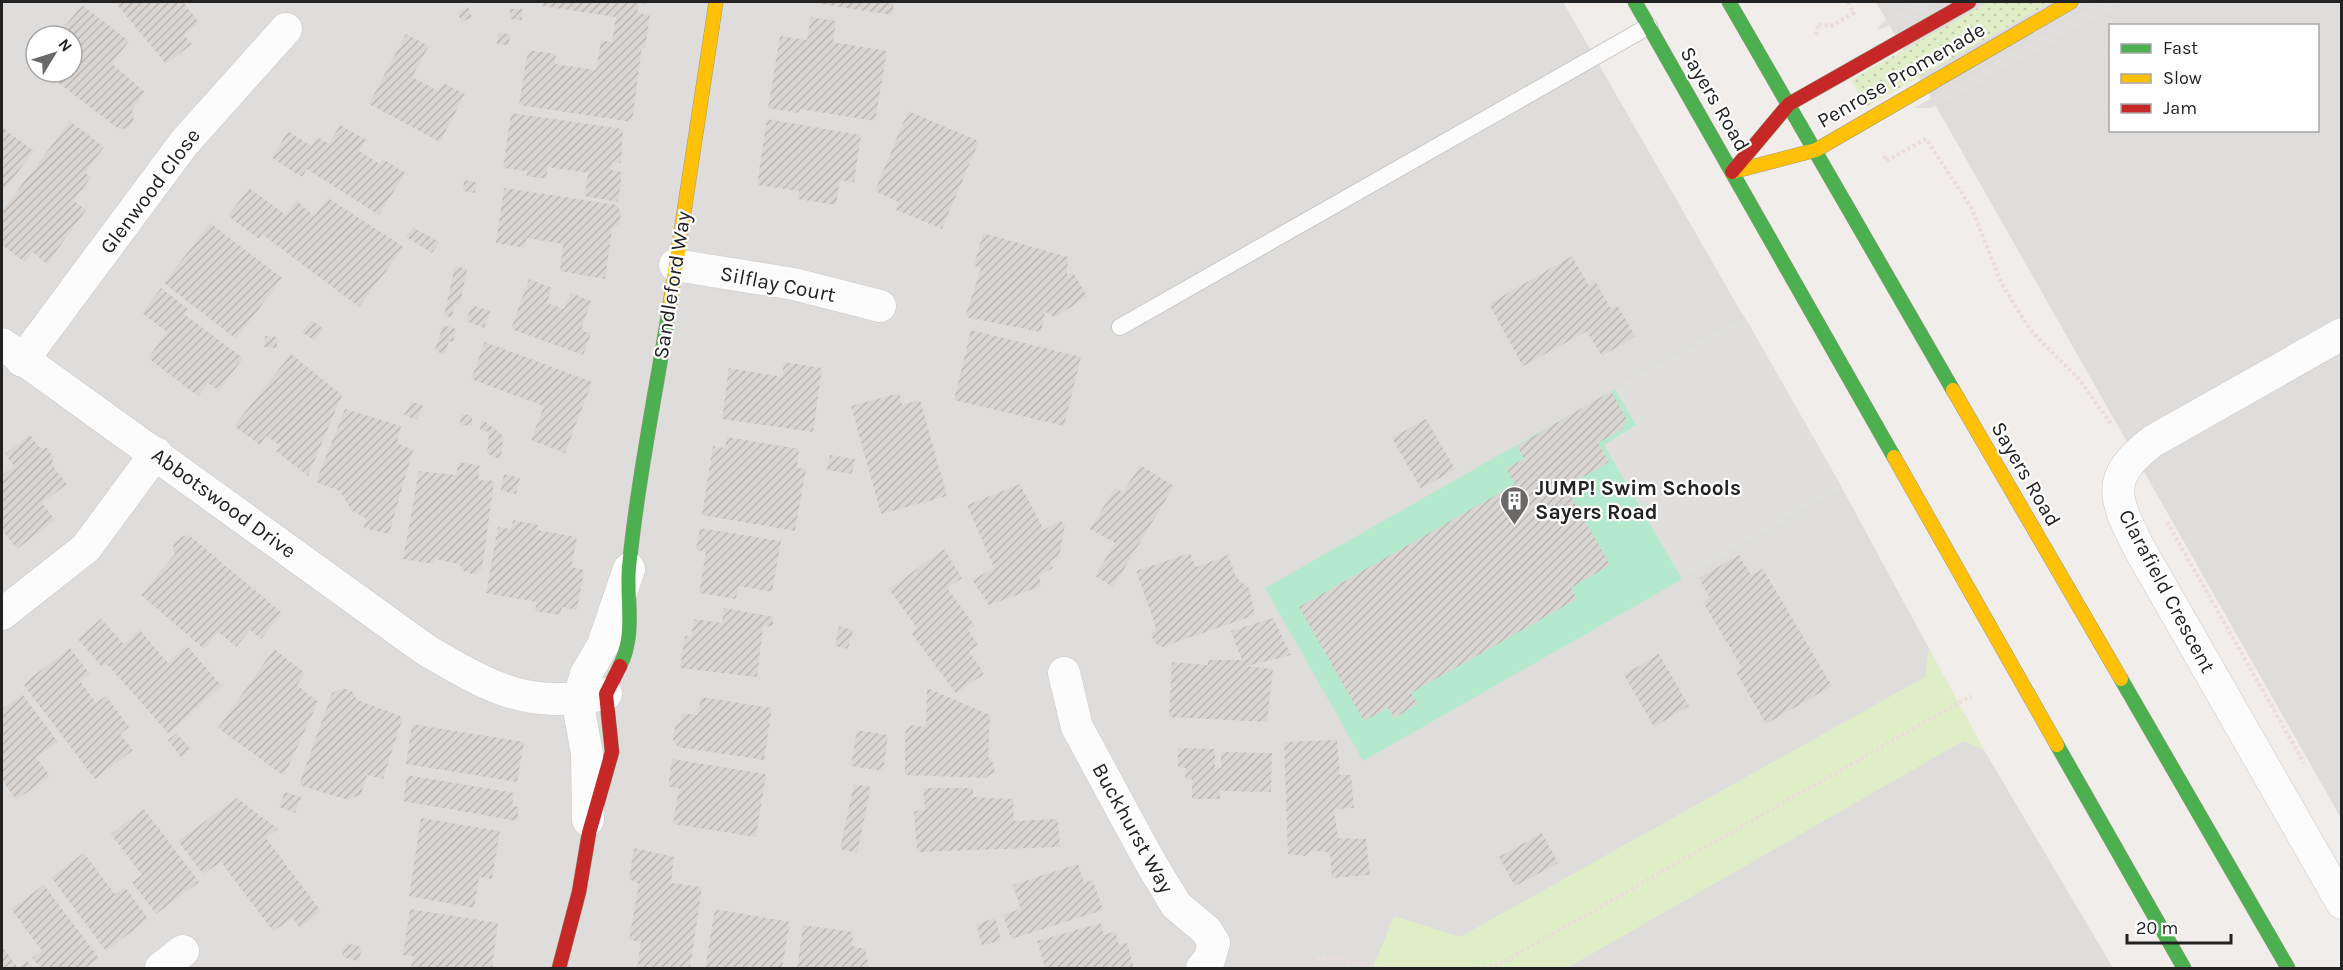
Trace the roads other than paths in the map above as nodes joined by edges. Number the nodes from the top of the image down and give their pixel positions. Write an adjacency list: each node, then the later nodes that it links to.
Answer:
1 (716, 2): 11 (main road, Sandleford Way)
2 (1635, 2): 6 (main road, Sayers Road)
3 (1729, 2): 8 (main road, Sayers Road)
4 (1969, 2): 8 (main road, Penrose Promenade)
5 (2071, 2): 9 (main road, Penrose Promenade)
6 (1649, 26): 10 (main road, Sayers Road); 13 (lane)
7 (286, 28): 15 (street, Glenwood Close)
8 (1789, 104): 9 (main road, Sayers Road); 10 (main road)
9 (1816, 150): 10 (main road, Penrose Promenade); 28 (main road, Sayers Road)
10 (1732, 172): 27 (main road, Sayers Road)
11 (675, 265): 12 (street, Silflay Court); 17 (main road, Sandleford Way)
12 (880, 306)
13 (1120, 327)
14 (2342, 334): 23 (street, Clarafield Crescent)
15 (12, 352): 16 (street, Abbotswood Drive)
16 (156, 453): 18 (street); 20 (street, Abbotswood Drive)
17 (629, 568): 20 (street, Sandleford Way)
18 (2, 614)
19 (1064, 673): 26 (street, Buckhurst Way)
20 (589, 693): 21 (street)
21 (588, 833): 22 (main road)
22 (579, 892): 24 (main road); 25 (street)
23 (2342, 903)
24 (559, 969)
25 (576, 969)
26 (1202, 969)
27 (2184, 969)
28 (2288, 969)

